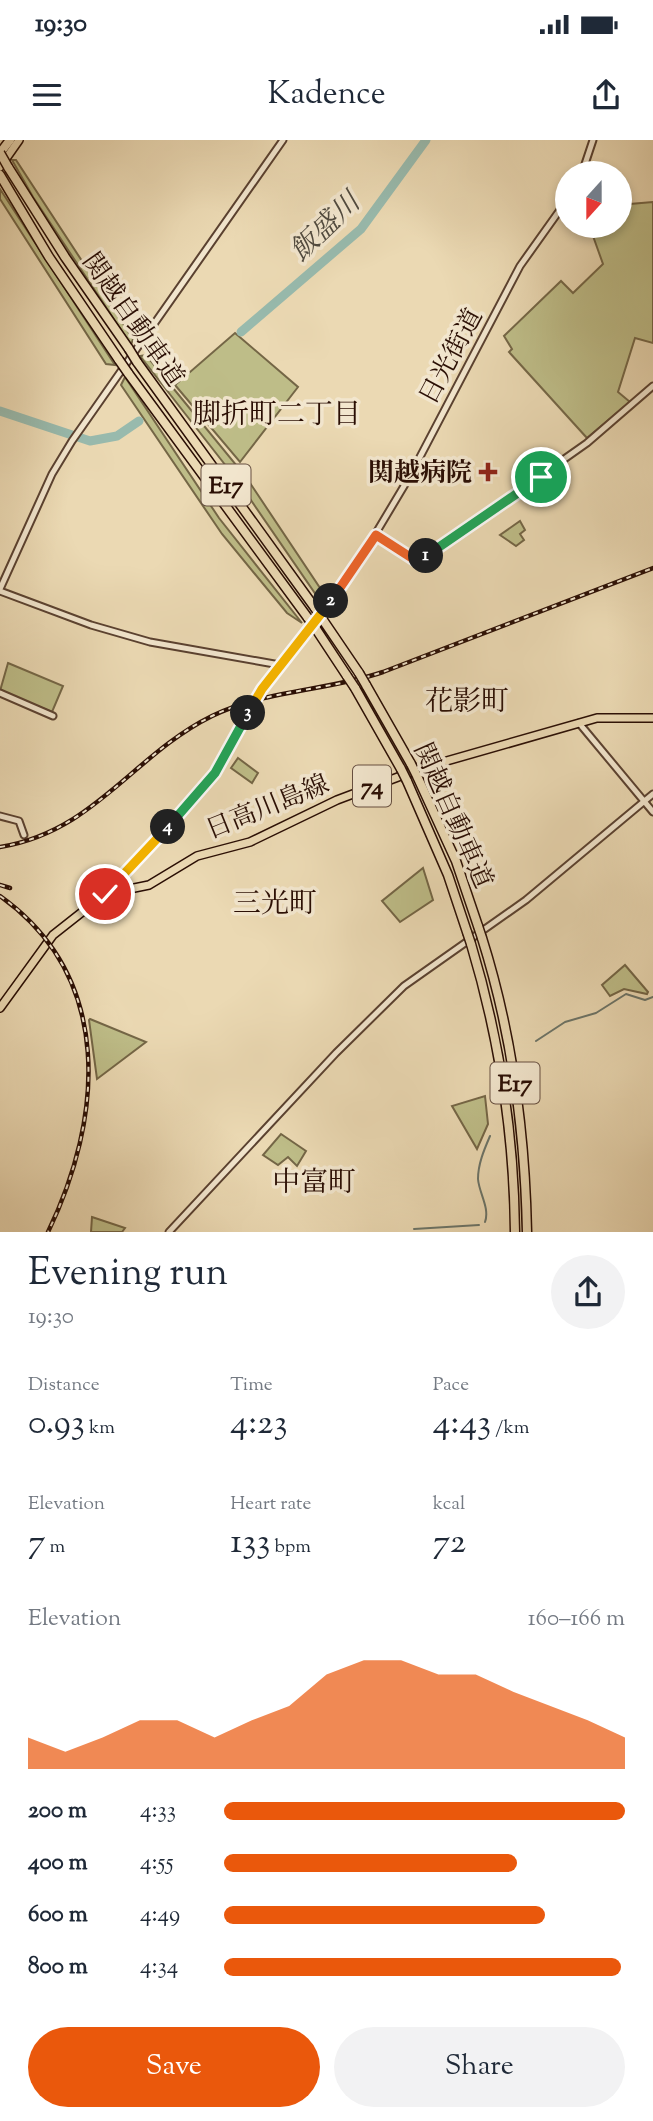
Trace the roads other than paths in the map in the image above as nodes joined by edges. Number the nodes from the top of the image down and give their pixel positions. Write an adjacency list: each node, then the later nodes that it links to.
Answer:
1 (11, 140): 5 (highway)
2 (19, 140): 7 (main road)
3 (283, 140): 12 (street)
4 (593, 140): 6 (street)
5 (0, 154): 7 (highway, 関越自動車道 / E17, bridge)
6 (586, 161)
7 (4, 167): 27 (highway, 関越自動車道 / E17, bridge)
8 (1, 178): 26 (highway, 関越自動車道 / E17, bridge)
9 (555, 218): 11 (street, 日光街道)
10 (653, 386): 11 (street)
11 (376, 535): 13 (street, 日光街道)
12 (0, 590): 13 (street)
13 (280, 665): 23 (street, 日光街道)
14 (0, 693): 15 (street)
15 (53, 716)
16 (653, 718): 17 (main road, 日高川島線 / 74)
17 (579, 723): 19 (street); 23 (main road, 日高川島線 / 74)
18 (653, 794): 19 (street)
19 (644, 801): 20 (street); 25 (street)
20 (653, 812)
21 (0, 816): 22 (street)
22 (24, 835)
23 (105, 894): 24 (main road, 74)
24 (0, 1008)
25 (169, 1232)
26 (515, 1232)
27 (527, 1232)

